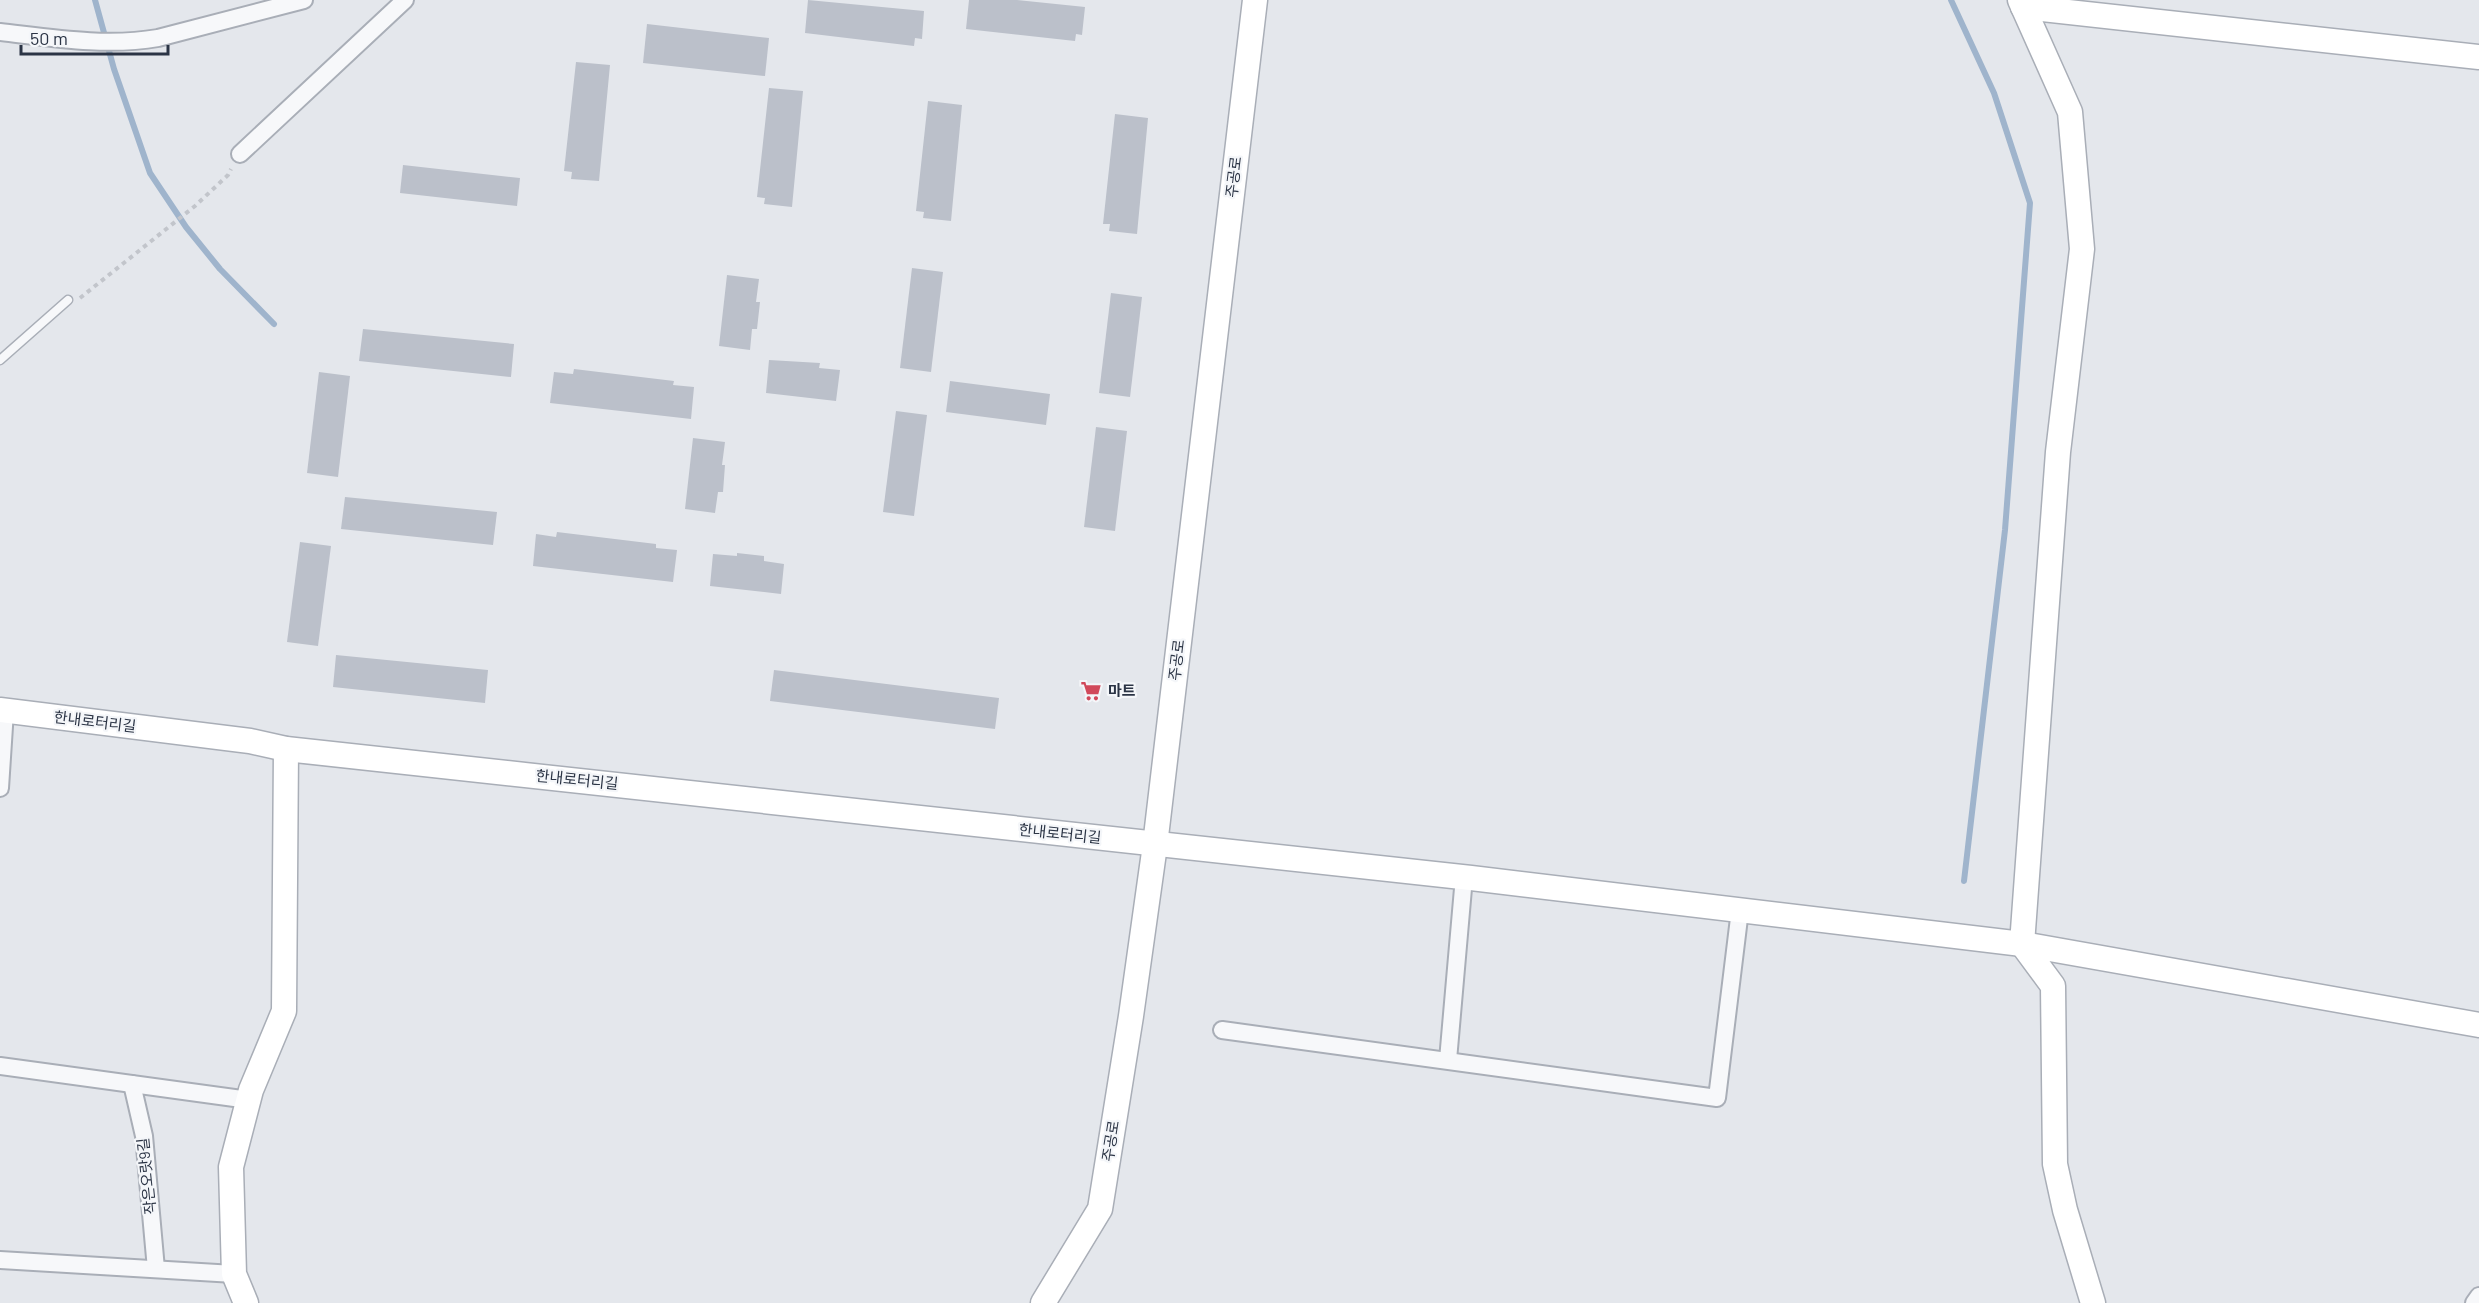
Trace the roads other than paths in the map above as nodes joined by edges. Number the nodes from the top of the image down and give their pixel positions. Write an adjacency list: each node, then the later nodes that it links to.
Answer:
1 (304, 0): 5 (street)
2 (405, 0): 7 (street)
3 (1255, 0): 13 (street, 주공로)
4 (2022, 3): 6 (street); 16 (street)
5 (0, 32)
6 (2479, 57)
7 (240, 154)
8 (68, 300): 9 (lane)
9 (0, 360)
10 (3, 711): 11 (street, 한내로터리길); 12 (street)
11 (286, 748): 13 (street, 한내로터리길); 22 (street)
12 (0, 788)
13 (1155, 845): 14 (street, 한내로터리길); 27 (street, 주공로)
14 (1464, 877): 15 (street, 한내로터리길); 19 (street)
15 (1740, 910): 16 (street, 한내로터리길); 19 (street)
16 (2022, 944): 17 (street, 한내로터리길); 28 (street)
17 (2479, 1025)
18 (1222, 1030): 19 (street)
19 (1448, 1060)
20 (0, 1065): 21 (street)
21 (132, 1084): 22 (street); 24 (street, 작은오랏9길)
22 (249, 1100): 25 (street)
23 (0, 1260): 24 (street)
24 (156, 1269): 25 (street)
25 (234, 1274): 26 (street)
26 (246, 1303)
27 (1043, 1303)
28 (2093, 1303)

